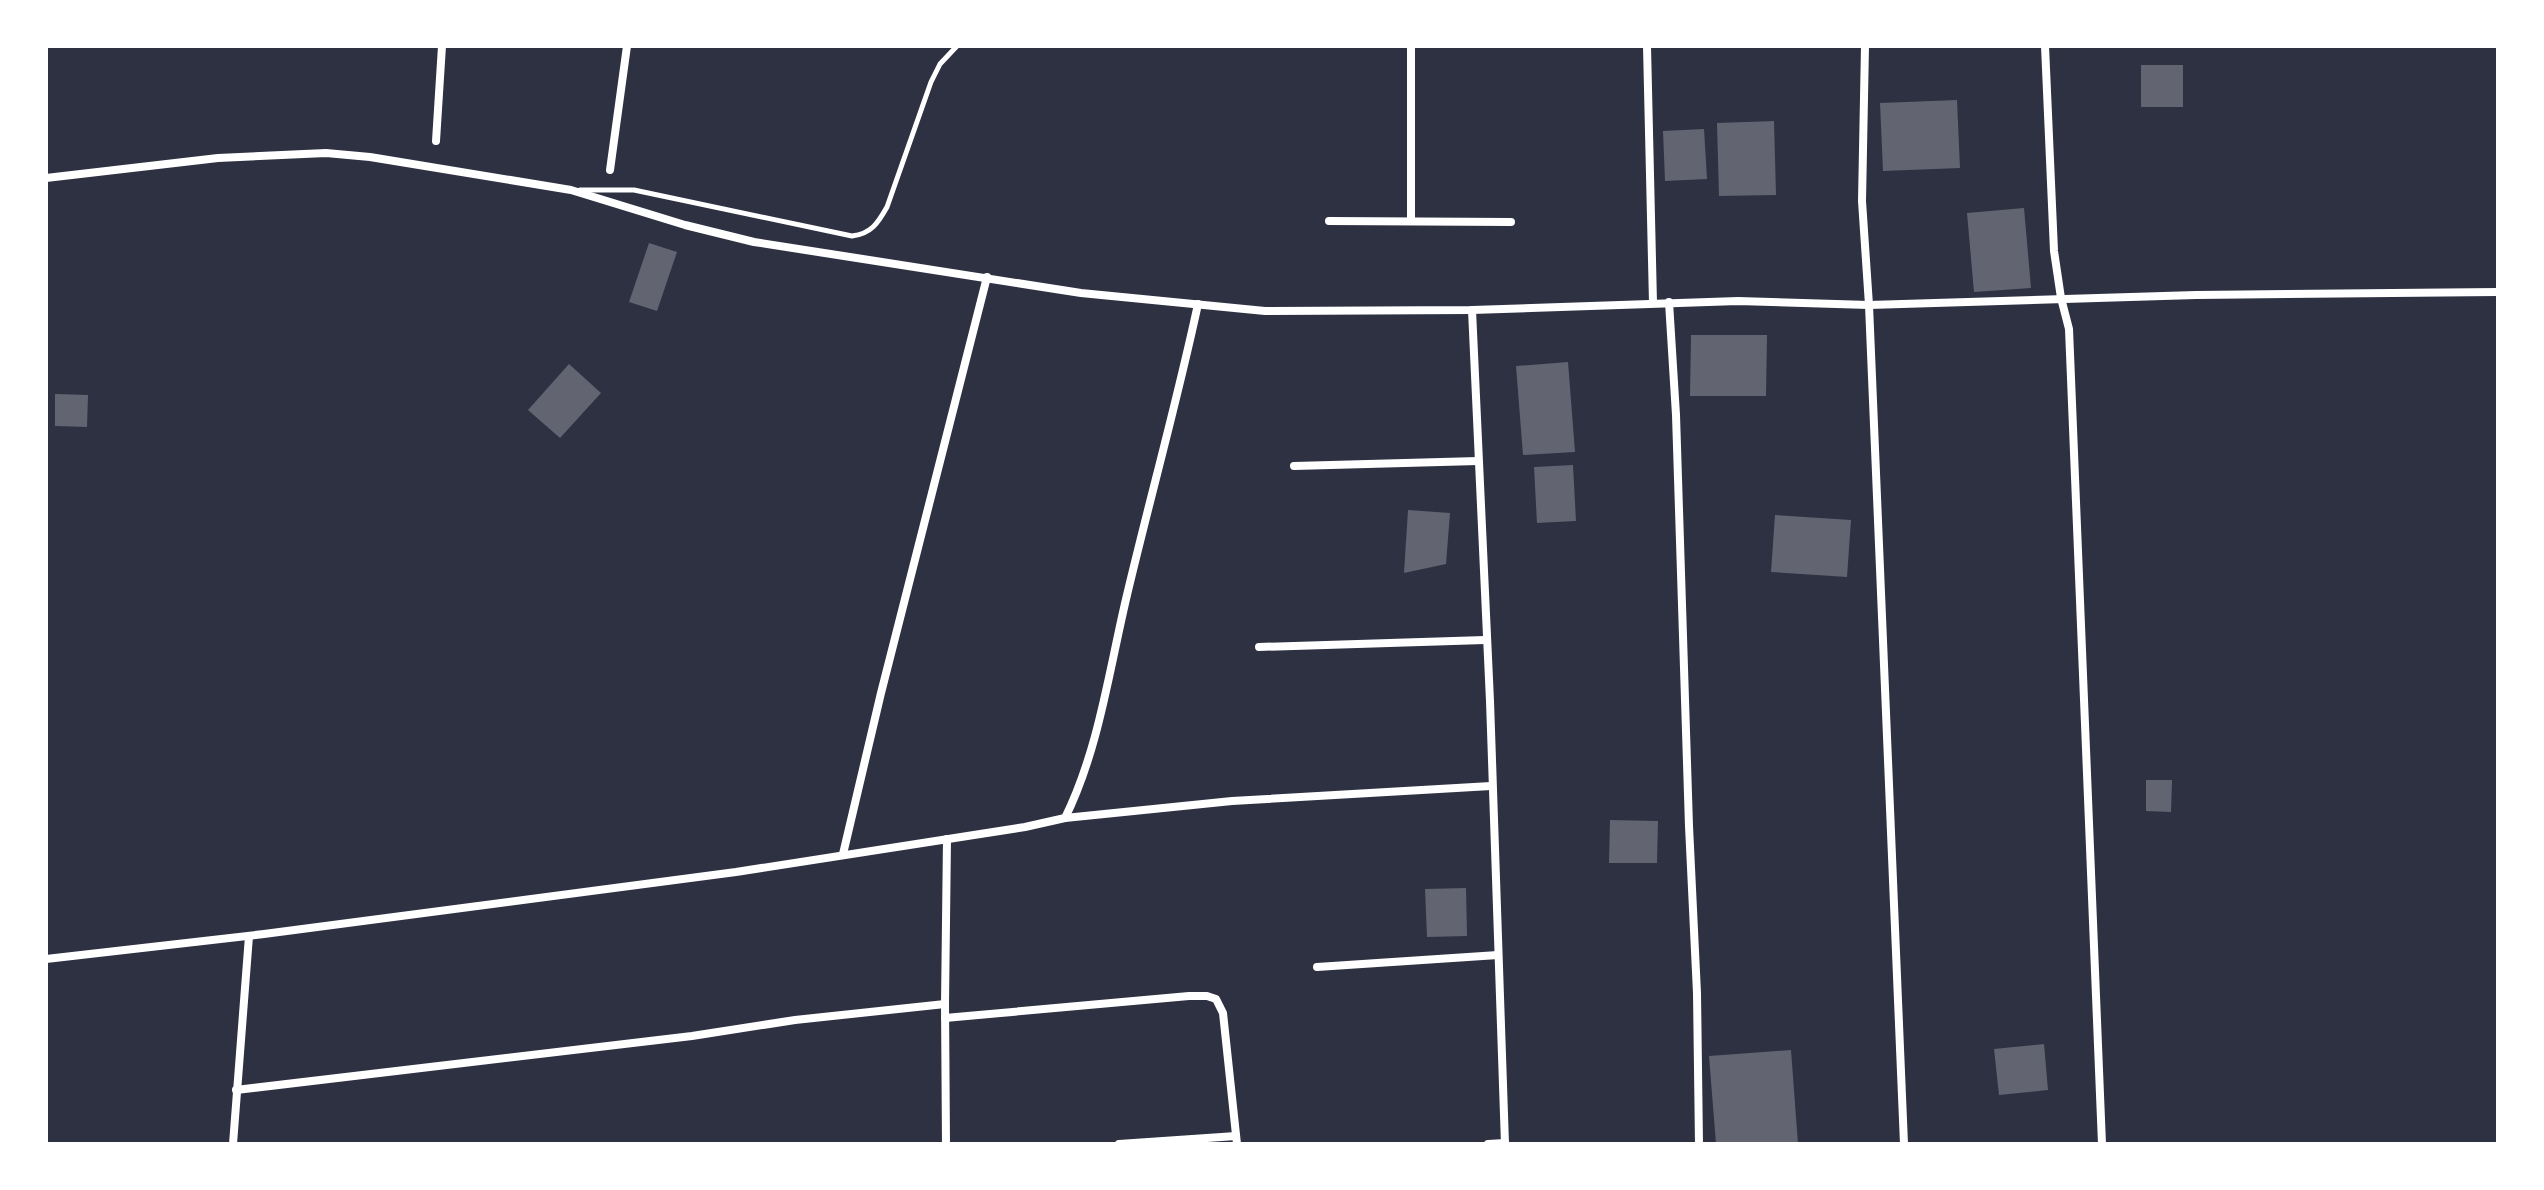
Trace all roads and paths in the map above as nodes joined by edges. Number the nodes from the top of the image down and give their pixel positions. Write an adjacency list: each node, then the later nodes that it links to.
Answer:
1 (442, 46): 8 (street)
2 (627, 46): 9 (street)
3 (957, 46): 11 (lane)
4 (1411, 46): 13 (street)
5 (1647, 46): 19 (street)
6 (1865, 46): 21 (street)
7 (2045, 46): 17 (street)
8 (436, 141)
9 (610, 170)
10 (46, 178): 11 (street)
11 (571, 190): 15 (street)
12 (1329, 221): 13 (street)
13 (1411, 221): 14 (street)
14 (1511, 222)
15 (987, 277): 20 (street); 30 (street)
16 (2498, 292): 17 (street)
17 (2061, 298): 21 (street); 46 (street)
18 (1669, 302): 19 (street); 21 (street); 44 (street)
19 (1653, 303): 22 (street)
20 (1198, 304): 22 (street); 28 (street)
21 (1869, 305): 45 (street)
22 (1472, 310): 23 (street)
23 (1478, 461): 24 (street); 25 (street)
24 (1294, 466)
25 (1485, 640): 26 (street); 27 (street)
26 (1259, 647)
27 (1491, 786): 28 (street); 32 (street)
28 (1065, 818): 29 (street)
29 (947, 839): 30 (street); 35 (street)
30 (843, 854): 31 (street)
31 (249, 936): 33 (street); 37 (street)
32 (1498, 955): 34 (street); 43 (street)
33 (46, 959)
34 (1317, 967)
35 (945, 1004): 36 (street); 37 (street)
36 (945, 1018): 38 (street); 40 (street)
37 (236, 1090): 39 (street)
38 (1237, 1140): 41 (street)
39 (233, 1144)
40 (946, 1144)
41 (1119, 1144)
42 (1488, 1144): 43 (street)
43 (1505, 1144)
44 (1699, 1144)
45 (1904, 1144)
46 (2102, 1144)

